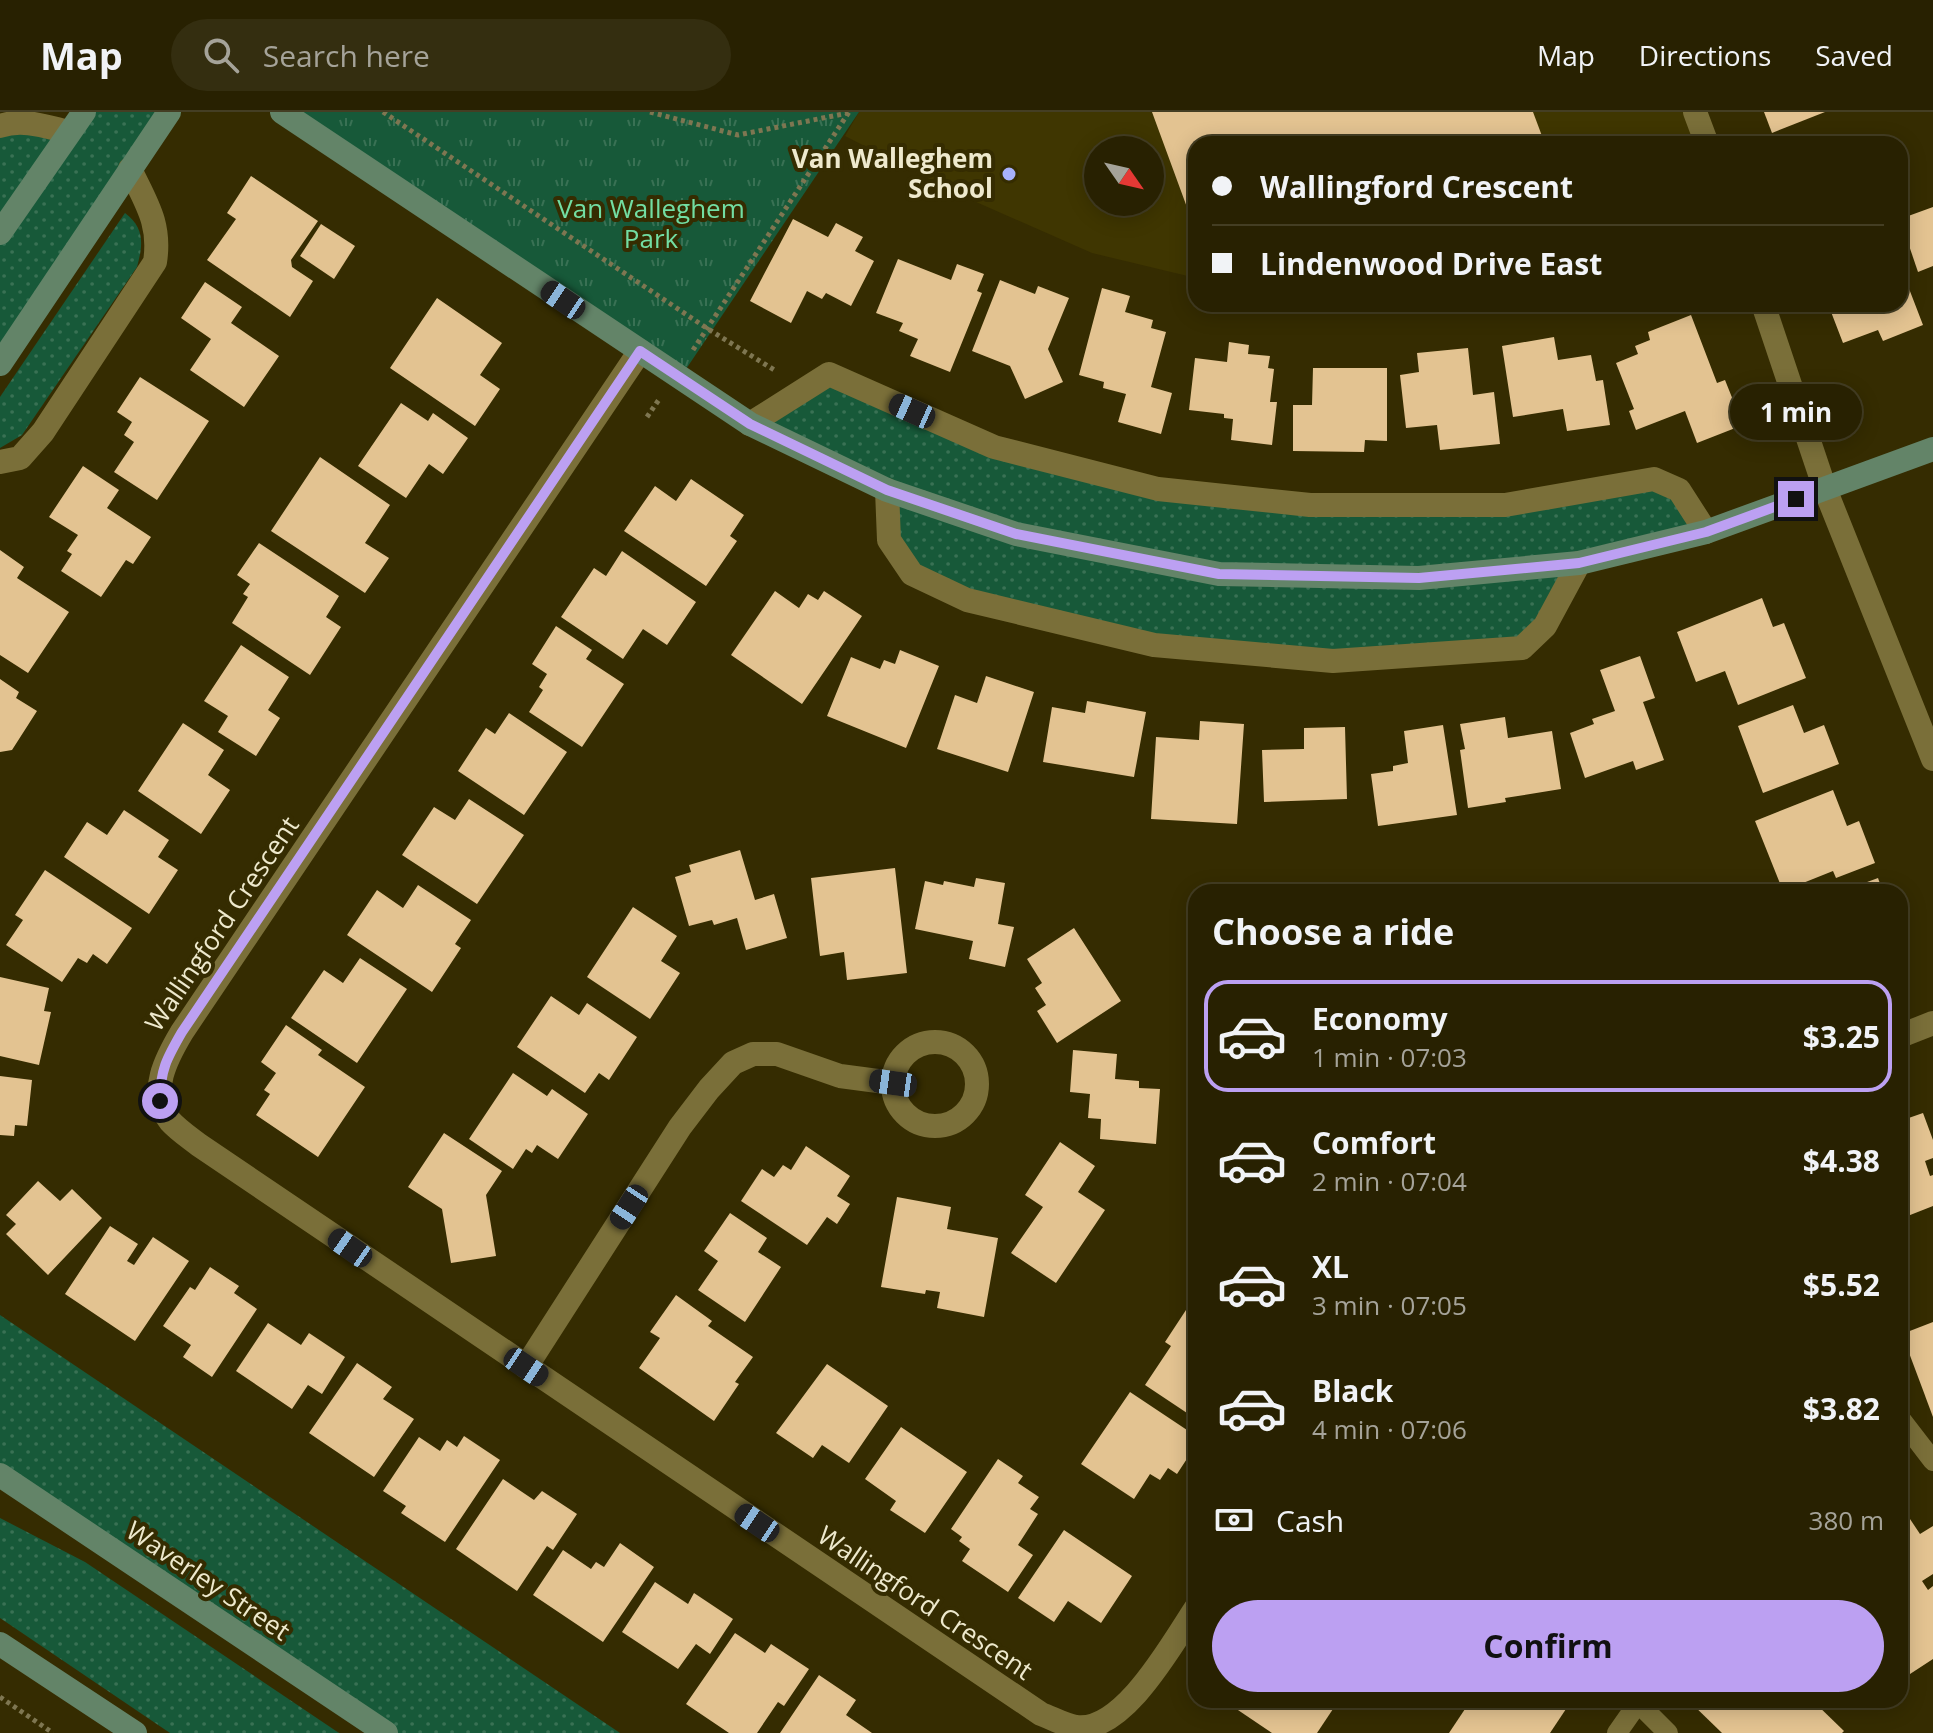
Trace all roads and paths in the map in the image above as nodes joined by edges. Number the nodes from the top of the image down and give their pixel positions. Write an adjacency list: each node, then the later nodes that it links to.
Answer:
1 (84, 112): 9 (street)
2 (169, 112): 11 (street)
3 (282, 112): 15 (street)
4 (383, 112): 14 (path)
5 (650, 112): 7 (path)
6 (1695, 112): 10 (street)
7 (849, 113): 14 (path)
8 (0, 126): 9 (street)
9 (69, 132): 12 (street)
10 (1704, 136)
11 (130, 169): 16 (street); 22 (street)
12 (0, 233)
13 (1766, 312): 23 (street)
14 (708, 329): 17 (path); 18 (path)
15 (640, 351): 17 (street); 31 (street, Wallingford Crescent)
16 (0, 364)
17 (675, 375): 19 (path); 20 (street)
18 (805, 388): 20 (street); 25 (street)
19 (647, 417)
20 (750, 424): 24 (street)
21 (1933, 449): 23 (street)
22 (0, 462)
23 (1825, 489): 25 (street); 27 (street)
24 (887, 490): 26 (street); 26 (street)
25 (1706, 532): 26 (street)
26 (1579, 563)
27 (1933, 759)
28 (1933, 1023): 29 (street)
29 (1908, 1033)
30 (893, 1083): 31 (street)
31 (526, 1367): 35 (street, Wallingford Crescent)
32 (1908, 1428): 33 (lane)
33 (1933, 1461)
34 (0, 1475): 42 (street, Waverley Street)
35 (1188, 1620)
36 (0, 1644): 41 (street)
37 (0, 1697): 40 (path)
38 (1633, 1708): 43 (lane)
39 (1643, 1708): 44 (lane)
40 (53, 1733)
41 (135, 1733)
42 (386, 1733)
43 (1617, 1733)
44 (1668, 1733)

